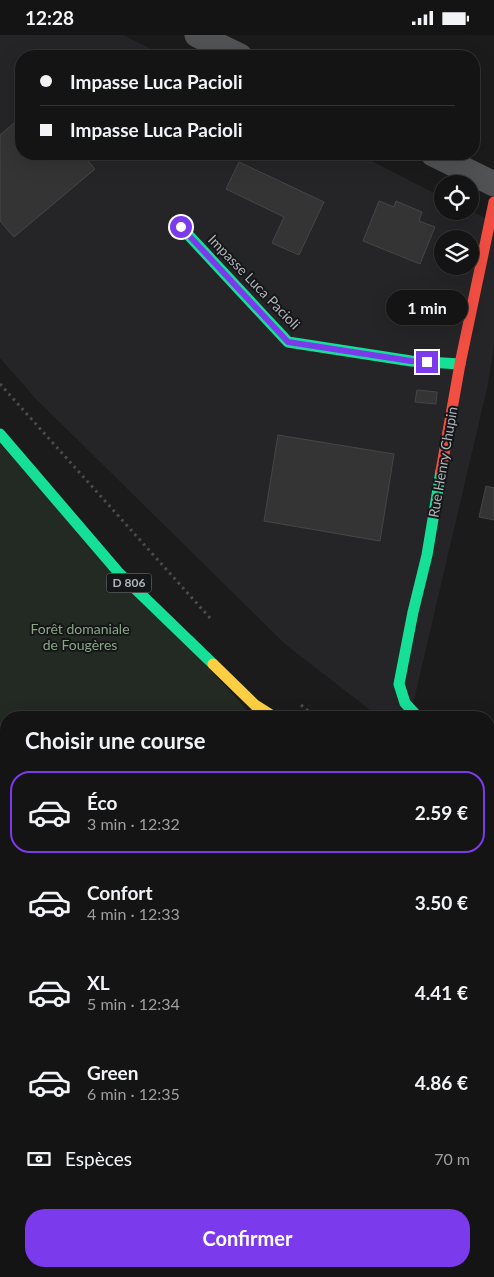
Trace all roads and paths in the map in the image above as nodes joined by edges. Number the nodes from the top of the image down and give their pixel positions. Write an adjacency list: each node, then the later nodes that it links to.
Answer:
1 (198, 35): 2 (street)
2 (228, 50)
3 (445, 160): 4 (street)
4 (494, 185)
5 (494, 202): 7 (street, Rue Henry Chupin)
6 (181, 227): 7 (street, Impasse Luca Pacioli)
7 (460, 364): 14 (street, Rue Henry Chupin)
8 (0, 384): 10 (path)
9 (0, 434): 12 (street, D 806)
10 (217, 624)
11 (301, 705): 13 (path)
12 (264, 711)
13 (308, 711)
14 (412, 711)

